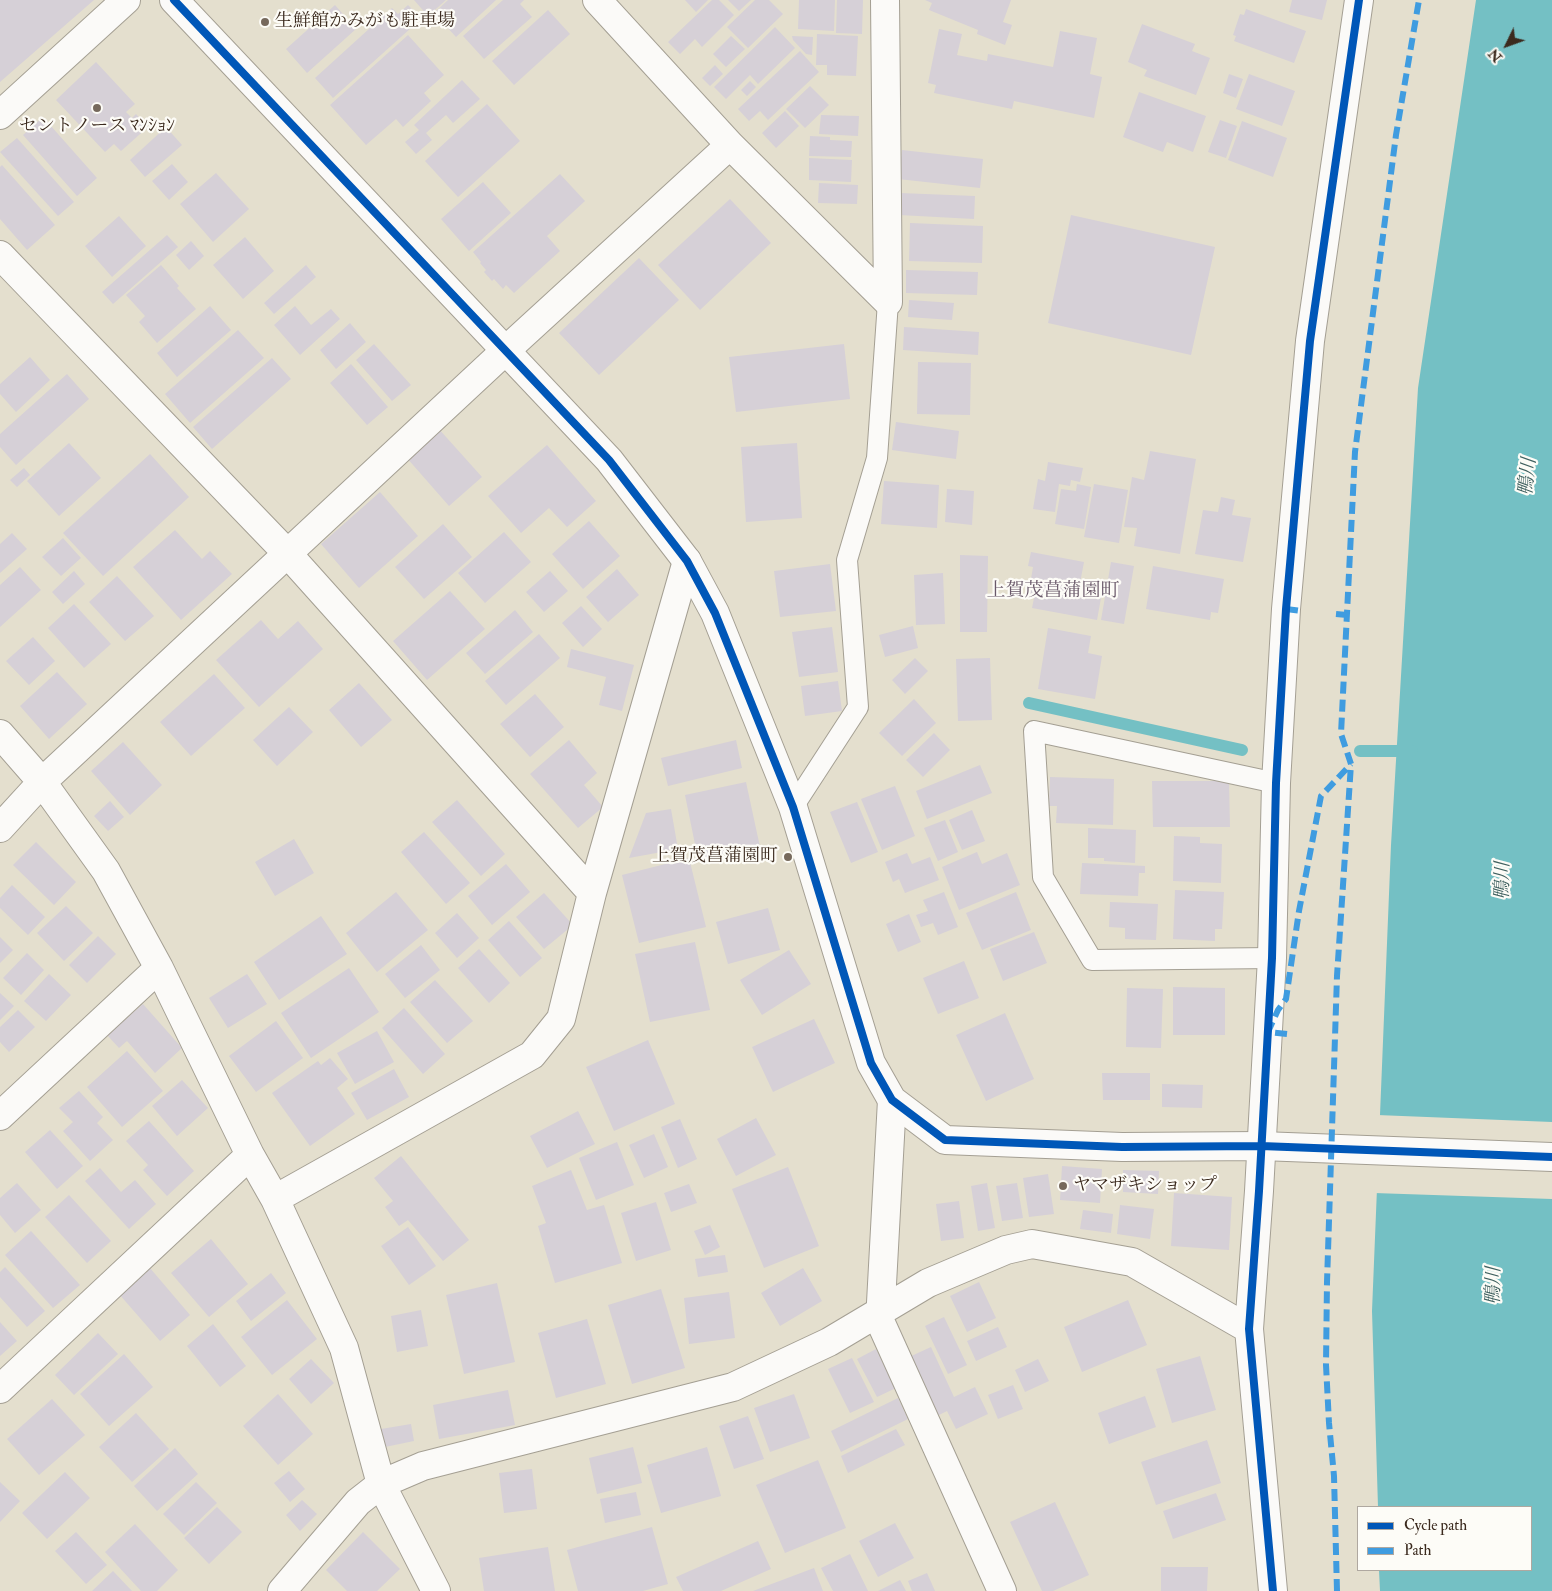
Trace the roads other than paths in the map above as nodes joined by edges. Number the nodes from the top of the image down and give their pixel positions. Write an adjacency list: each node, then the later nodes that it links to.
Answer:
1 (126, 0): 6 (street)
2 (174, 0): 10 (street)
3 (597, 0): 7 (street)
4 (885, 0): 9 (street)
5 (1359, 0): 15 (street)
6 (0, 115)
7 (730, 145): 9 (street); 10 (street)
8 (0, 255): 11 (street)
9 (888, 302): 16 (lane)
10 (504, 351): 11 (street); 12 (street)
11 (287, 553): 14 (street); 18 (street)
12 (687, 561): 16 (street); 18 (street)
13 (0, 734): 14 (street)
14 (42, 782): 17 (street); 20 (street)
15 (1276, 783): 19 (street); 19 (lane)
16 (793, 807): 21 (street)
17 (0, 828)
18 (592, 893): 26 (street)
19 (1272, 958): 23 (street)
20 (159, 968): 22 (street); 24 (street)
21 (892, 1100): 23 (street); 27 (street)
22 (0, 1116)
23 (1261, 1146): 25 (street); 28 (street)
24 (250, 1155): 26 (street); 29 (street)
25 (1552, 1157)
26 (275, 1200): 30 (street)
27 (880, 1312): 28 (street); 30 (street); 33 (street)
28 (1249, 1328): 34 (street)
29 (0, 1389)
30 (381, 1484): 31 (street); 32 (street)
31 (282, 1591)
32 (436, 1591)
33 (1002, 1591)
34 (1272, 1591)

